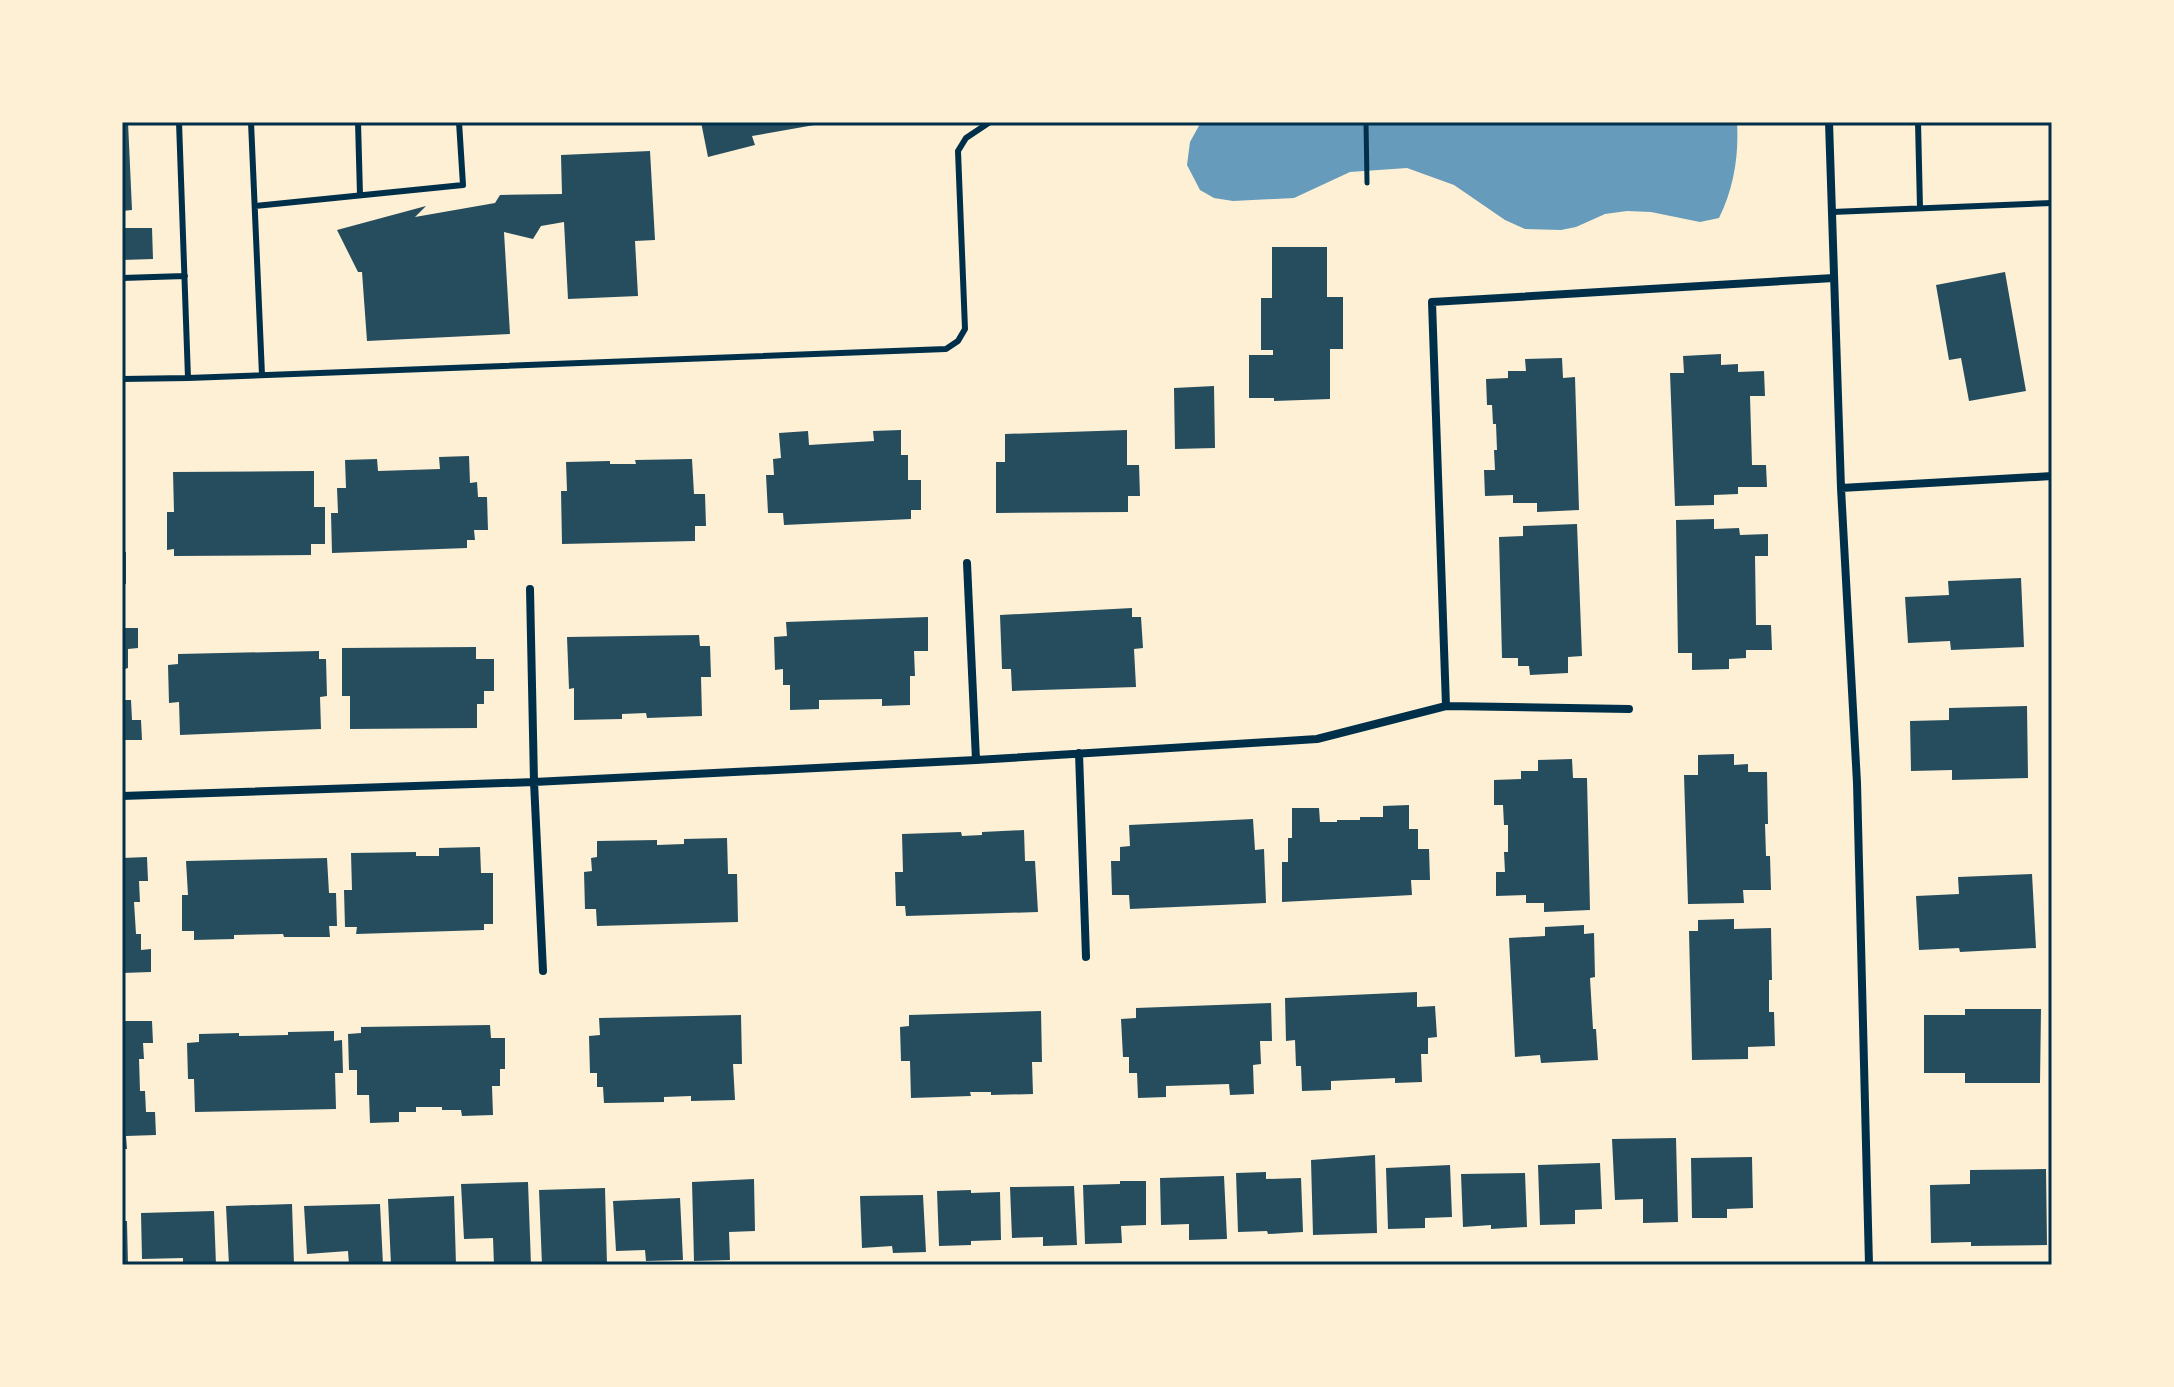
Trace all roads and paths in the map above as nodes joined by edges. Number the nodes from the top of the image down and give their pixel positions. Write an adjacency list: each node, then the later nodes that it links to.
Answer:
1 (179, 122): 15 (lane)
2 (251, 122): 12 (lane)
3 (358, 122): 10 (lane)
4 (459, 122): 10 (lane)
5 (990, 122): 18 (lane)
6 (1366, 122): 9 (path)
7 (1829, 122): 14 (street)
8 (1918, 122): 13 (lane)
9 (1367, 183)
10 (360, 195): 12 (lane)
11 (2052, 203): 13 (lane)
12 (255, 206): 18 (lane)
13 (1920, 208): 14 (lane)
14 (1832, 212): 17 (street)
15 (185, 276): 16 (lane); 19 (lane)
16 (122, 278)
17 (1834, 278): 22 (street); 25 (street)
18 (262, 375): 19 (lane)
19 (188, 378): 20 (lane)
20 (122, 379)
21 (2052, 476): 22 (street)
22 (1841, 488): 33 (street)
23 (967, 563): 28 (street)
24 (530, 589): 29 (street)
25 (1446, 706): 26 (street); 27 (street)
26 (1629, 709)
27 (1079, 753): 28 (street); 31 (street)
28 (976, 760): 29 (street)
29 (534, 782): 30 (street); 32 (street)
30 (122, 796)
31 (1086, 957)
32 (543, 971)
33 (1869, 1265)

